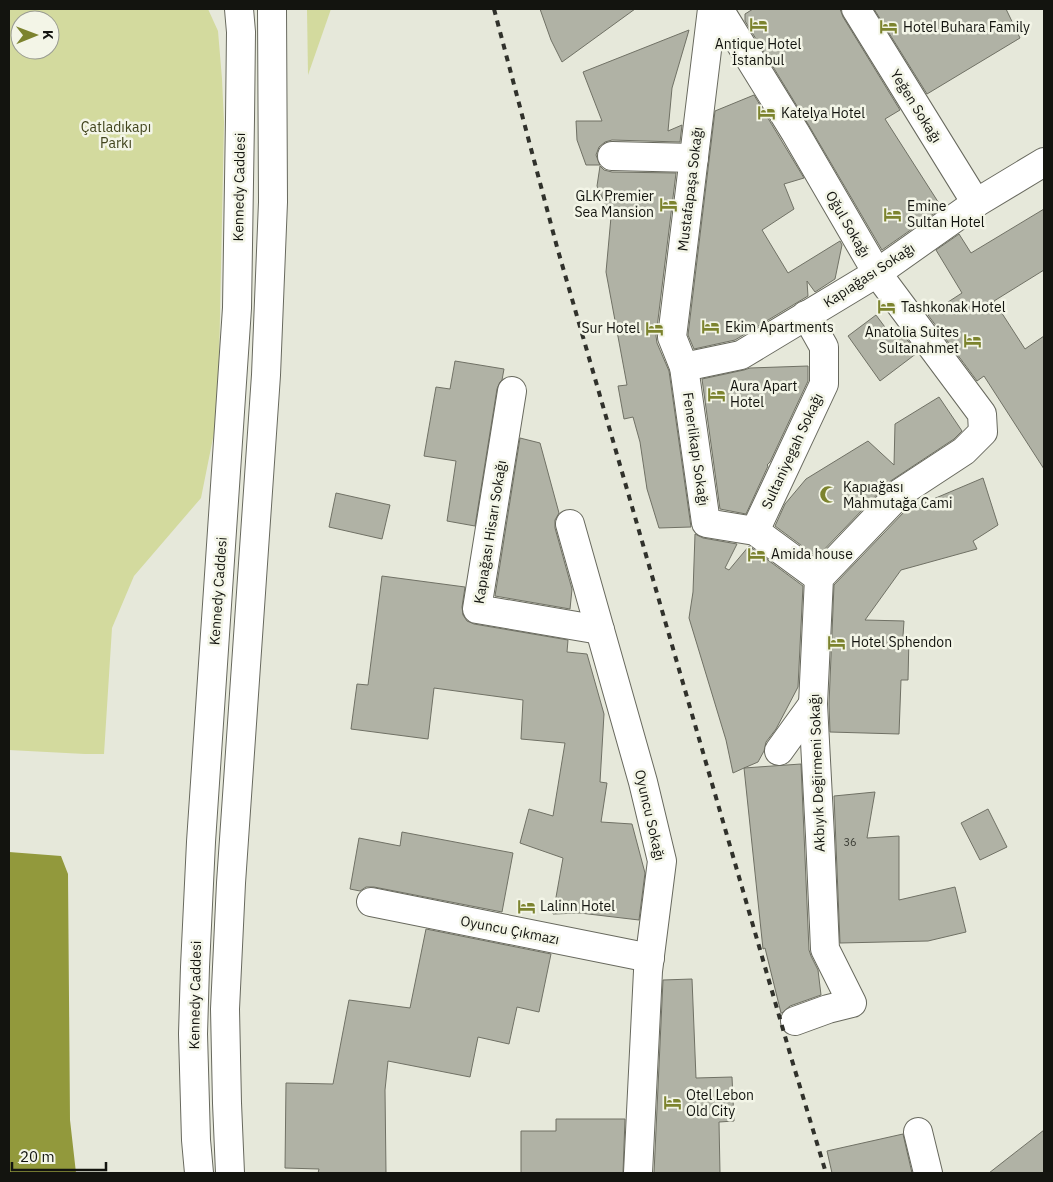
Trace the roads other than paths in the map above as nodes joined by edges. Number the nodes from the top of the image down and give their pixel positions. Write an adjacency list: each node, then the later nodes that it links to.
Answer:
1 (272, 9): 25 (street)
2 (712, 9): 7 (street, Mustafapaşa Sokağı)
3 (719, 9): 10 (street, Oğul Sokağı)
4 (856, 9): 9 (street, Yeğen Sokağı)
5 (237, 16): 24 (street, Kennedy Caddesi)
6 (612, 156): 7 (street)
7 (694, 158): 12 (street, Mustafapaşa Sokağı)
8 (1044, 162): 9 (street, Kapıağası Sokağı)
9 (976, 204): 10 (street, Kapıağası Sokağı)
10 (877, 272): 11 (street, Kapıağası Sokağı); 16 (street, Oğul Sokağı)
11 (806, 315): 12 (street, Kapıağası Sokağı); 15 (street, Sultaniyegah Sokağı)
12 (684, 367): 15 (street, Fenerlikapı Sokağı)
13 (512, 391): 17 (street, Kapıağası Hisarı Sokağı)
14 (570, 524): 17 (street, Oyuncu Sokağı)
15 (755, 531): 16 (street, Fenerlikapı Sokağı)
16 (819, 578): 18 (street, Akbıyık Değirmeni Sokağı)
17 (600, 630): 21 (street, Oyuncu Sokağı)
18 (812, 704): 19 (street); 22 (street, Akbıyık Değirmeni Sokağı)
19 (779, 751)
20 (371, 902): 21 (street, Oyuncu Çıkmazı)
21 (650, 958): 26 (street, Oyuncu Sokağı)
22 (795, 1021)
23 (918, 1132): 27 (street)
24 (199, 1173)
25 (230, 1173)
26 (638, 1173)
27 (928, 1173)

